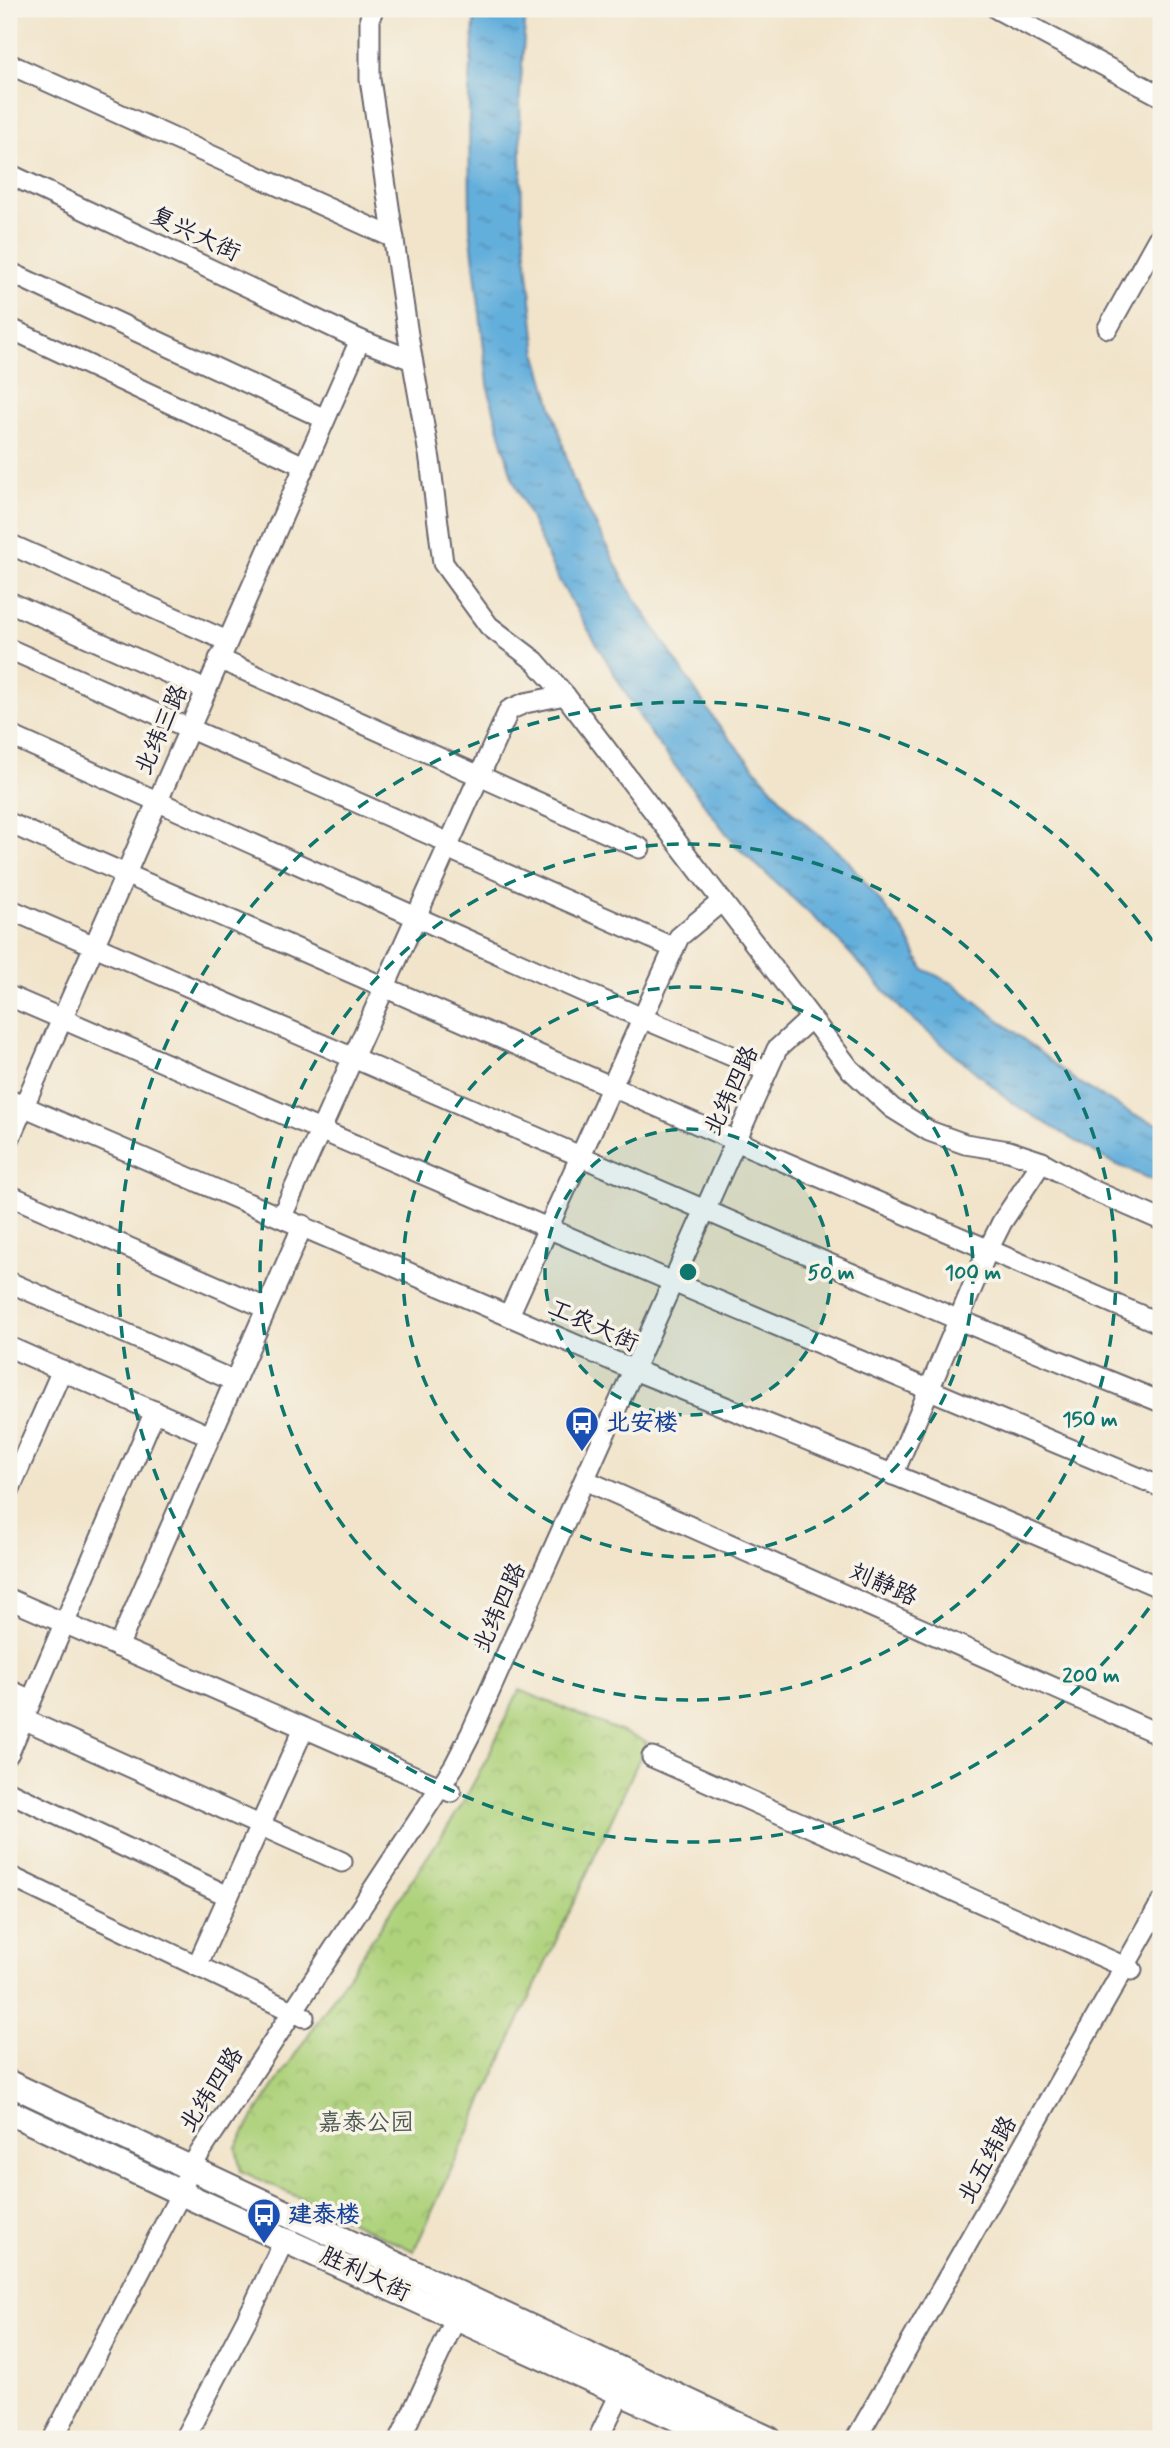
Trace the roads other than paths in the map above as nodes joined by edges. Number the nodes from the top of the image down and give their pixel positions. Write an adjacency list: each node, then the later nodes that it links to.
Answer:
1 (373, 9): 7 (street)
2 (998, 9): 4 (street)
3 (9, 64): 7 (street)
4 (1161, 96)
5 (9, 174): 11 (street, 复兴大街)
6 (1161, 233): 10 (street)
7 (394, 238): 12 (street)
8 (9, 272): 13 (street)
9 (9, 328): 14 (street)
10 (1108, 328)
11 (360, 340): 12 (street, 复兴大街); 13 (street, 北纬三路)
12 (412, 360): 20 (street)
13 (325, 419): 14 (street, 北纬三路)
14 (304, 466): 18 (street, 北纬三路)
15 (9, 544): 18 (street)
16 (9, 603): 19 (street)
17 (9, 649): 21 (street)
18 (223, 650): 19 (street, 北纬三路); 23 (street)
19 (206, 691): 21 (street, 北纬三路)
20 (565, 695): 23 (street); 29 (street)
21 (189, 728): 24 (street, 北纬三路); 26 (street)
22 (9, 735): 24 (street)
23 (478, 777): 26 (street); 27 (street)
24 (157, 802): 28 (street, 北纬三路); 31 (street)
25 (9, 823): 28 (street)
26 (448, 846): 31 (street); 33 (street)
27 (640, 848)
28 (125, 875): 32 (street, 北纬三路); 34 (street)
29 (722, 901): 33 (street); 37 (street)
30 (9, 909): 32 (street)
31 (416, 917): 34 (street); 36 (street)
32 (94, 946): 38 (street, 北纬三路); 39 (street)
33 (674, 948): 36 (street)
34 (385, 987): 39 (street); 41 (street)
35 (9, 996): 38 (street)
36 (642, 1018): 40 (street); 41 (street)
37 (811, 1018): 40 (street, 北纬四路); 47 (street)
38 (61, 1020): 42 (street, 北纬三路); 43 (street)
39 (353, 1058): 43 (street); 46 (street)
40 (767, 1071): 45 (street, 北纬四路)
41 (612, 1086): 45 (street); 46 (street)
42 (16, 1103): 44 (street, 北纬三路); 50 (street, 工农大街)
43 (320, 1131): 50 (street); 53 (street)
44 (9, 1140)
45 (736, 1141): 49 (street, 北纬四路); 54 (street)
46 (580, 1156): 49 (street); 53 (street)
47 (1042, 1162): 51 (street); 54 (street)
48 (9, 1195): 57 (street)
49 (705, 1210): 56 (street, 北纬四路); 59 (street)
50 (282, 1216): 52 (street, 工农大街)
51 (1161, 1220)
52 (303, 1225): 57 (street); 58 (street, 工农大街)
53 (548, 1229): 56 (street); 58 (street)
54 (988, 1250): 59 (street); 60 (street)
55 (9, 1282): 64 (street)
56 (673, 1282): 63 (street, 北纬四路); 65 (street)
57 (266, 1308): 64 (street)
58 (509, 1315): 63 (street, 工农大街)
59 (959, 1320): 65 (street); 66 (street)
60 (1161, 1324)
61 (9, 1347): 62 (street)
62 (62, 1370): 67 (street); 72 (street)
63 (637, 1377): 69 (street, 工农大街); 70 (street, 北纬四路); 75 (street, 工农大街)
64 (234, 1381): 68 (street)
65 (929, 1390): 69 (street); 71 (street)
66 (1161, 1402)
67 (155, 1411): 68 (street); 76 (street)
68 (210, 1436): 77 (street)
69 (893, 1475): 73 (street, 工农大街)
70 (590, 1482): 82 (street, 刘静路); 85 (street, 北纬四路)
71 (1161, 1487)
72 (9, 1491)
73 (1161, 1588)
74 (9, 1599): 76 (street)
75 (1161, 1599)
76 (64, 1624): 77 (street); 79 (street)
77 (118, 1647): 81 (street)
78 (9, 1690): 79 (street)
79 (31, 1700): 80 (street)
80 (23, 1719): 83 (street); 87 (street)
81 (303, 1728): 85 (street); 87 (street)
82 (1161, 1735)
83 (9, 1753)
84 (652, 1757): 94 (street)
85 (446, 1790): 95 (street, 北纬四路)
86 (9, 1792): 90 (street)
87 (260, 1825): 88 (street); 90 (street)
88 (342, 1862)
89 (9, 1876): 93 (street)
90 (228, 1896): 93 (street)
91 (1161, 1903): 94 (street, 北五纬路)
92 (1161, 1922): 94 (street, 北五纬路)
93 (197, 1966): 95 (street)
94 (1128, 1968): 109 (street, 北五纬路); 110 (street, 北五纬路)
95 (299, 2014): 98 (street, 北纬四路)
96 (9, 2083): 98 (main road, 胜利大街)
97 (9, 2112): 99 (main road, 胜利大街)
98 (196, 2171): 99 (street, 北纬四路); 101 (main road, 胜利大街)
99 (181, 2193): 100 (main road, 胜利大街); 103 (street, 北纬四路)
100 (285, 2238): 101 (main road, 胜利大街); 104 (street)
101 (460, 2307): 102 (main road, 胜利大街); 105 (street); 108 (main road, 胜利大街)
102 (621, 2392): 106 (street); 107 (main road, 胜利大街)
103 (53, 2439)
104 (184, 2439)
105 (400, 2439)
106 (598, 2439)
107 (722, 2439)
108 (769, 2439)
109 (856, 2439)
110 (867, 2439)

